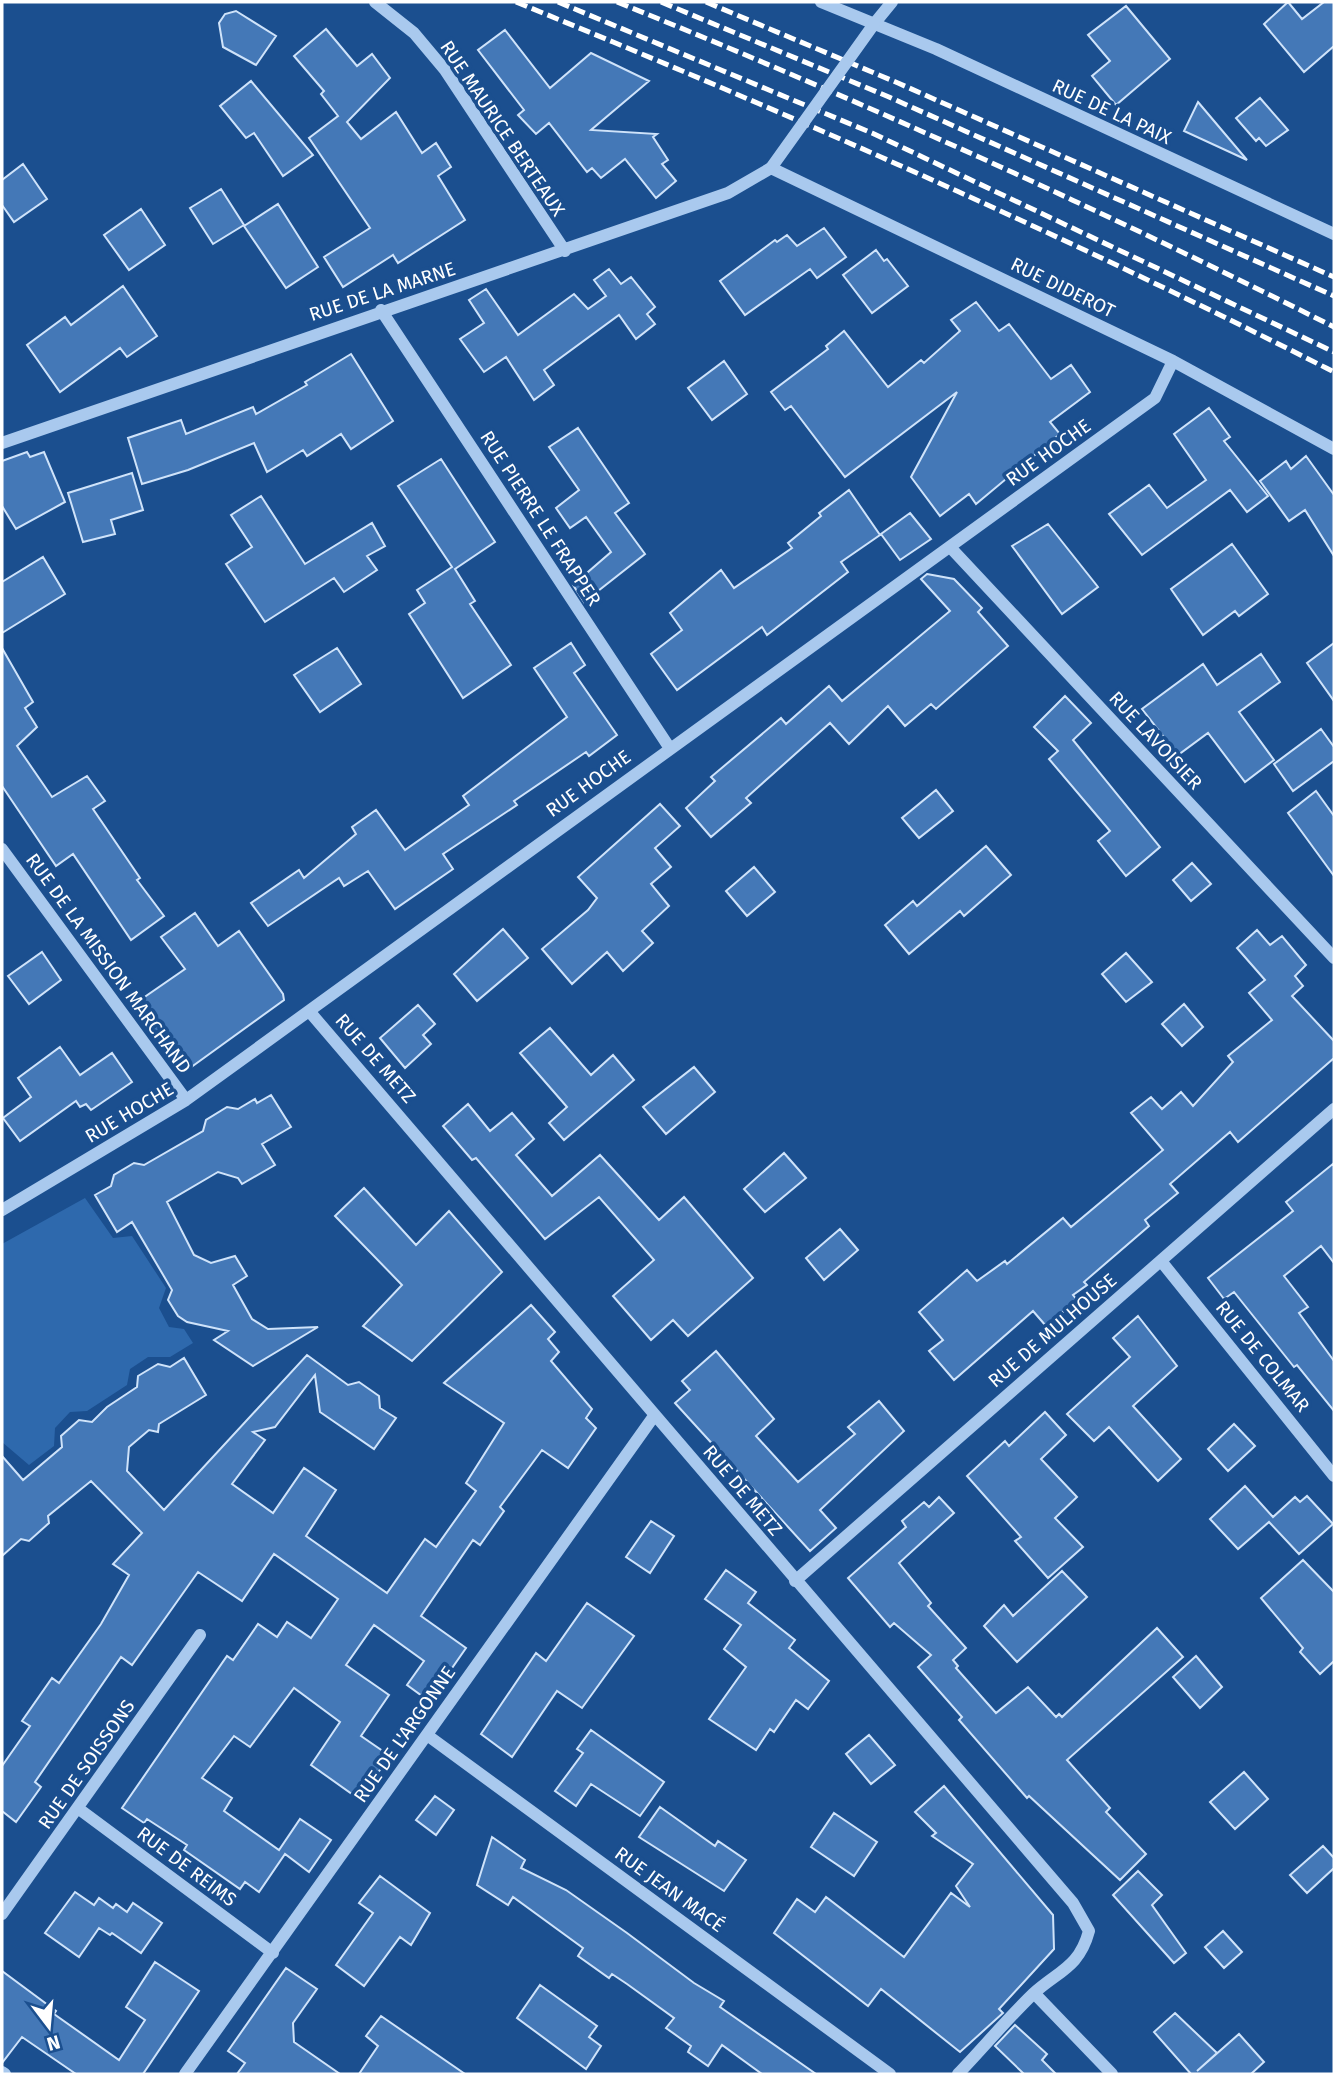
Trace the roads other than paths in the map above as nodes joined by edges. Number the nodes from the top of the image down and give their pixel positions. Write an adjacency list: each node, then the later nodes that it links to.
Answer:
1 (374, 2): 7 (street, RUE MAURICE BERTEAUX)
2 (821, 2): 4 (street, RUE DE LA PAIX)
3 (892, 2): 4 (street)
4 (874, 24): 5 (street, bridge); 6 (street, RUE DE LA PAIX)
5 (771, 168): 7 (street, RUE DE LA MARNE); 9 (street, RUE DIDEROT)
6 (1334, 234)
7 (565, 251): 8 (street, RUE DE LA MARNE)
8 (381, 310): 10 (street, RUE DE LA MARNE); 13 (street, RUE PIERRE LE FRAPPER)
9 (1172, 361): 11 (street, RUE DIDEROT); 12 (street, RUE HOCHE)
10 (2, 443)
11 (1334, 449)
12 (950, 547): 13 (street, RUE HOCHE); 15 (street, RUE LAVOISIER)
13 (669, 747): 16 (street, RUE HOCHE)
14 (2, 849): 17 (street, RUE DE LA MISSION MARCHAND)
15 (1334, 958)
16 (309, 1011): 17 (street, RUE HOCHE); 21 (street, RUE DE METZ)
17 (186, 1100): 19 (street, RUE HOCHE)
18 (1334, 1109): 20 (street, RUE DE MULHOUSE)
19 (2, 1210)
20 (1161, 1261): 22 (street, RUE DE COLMAR); 23 (street, RUE DE MULHOUSE)
21 (654, 1416): 23 (street, RUE DE METZ); 25 (street, RUE DE L'ARGONNE)
22 (1334, 1476)
23 (795, 1581): 29 (street, RUE DE METZ)
24 (200, 1635): 26 (street, RUE DE SOISSONS)
25 (427, 1735): 28 (street, RUE DE L'ARGONNE); 31 (street, RUE JEAN MACÉ)
26 (79, 1809): 27 (street, RUE DE SOISSONS); 28 (street, RUE DE REIMS)
27 (2, 1914)
28 (273, 1953): 30 (street, RUE DE L'ARGONNE)
29 (1034, 1993): 32 (street, RUE DE METZ); 33 (street)
30 (185, 2074)
31 (890, 2074)
32 (958, 2074)
33 (1112, 2074)

